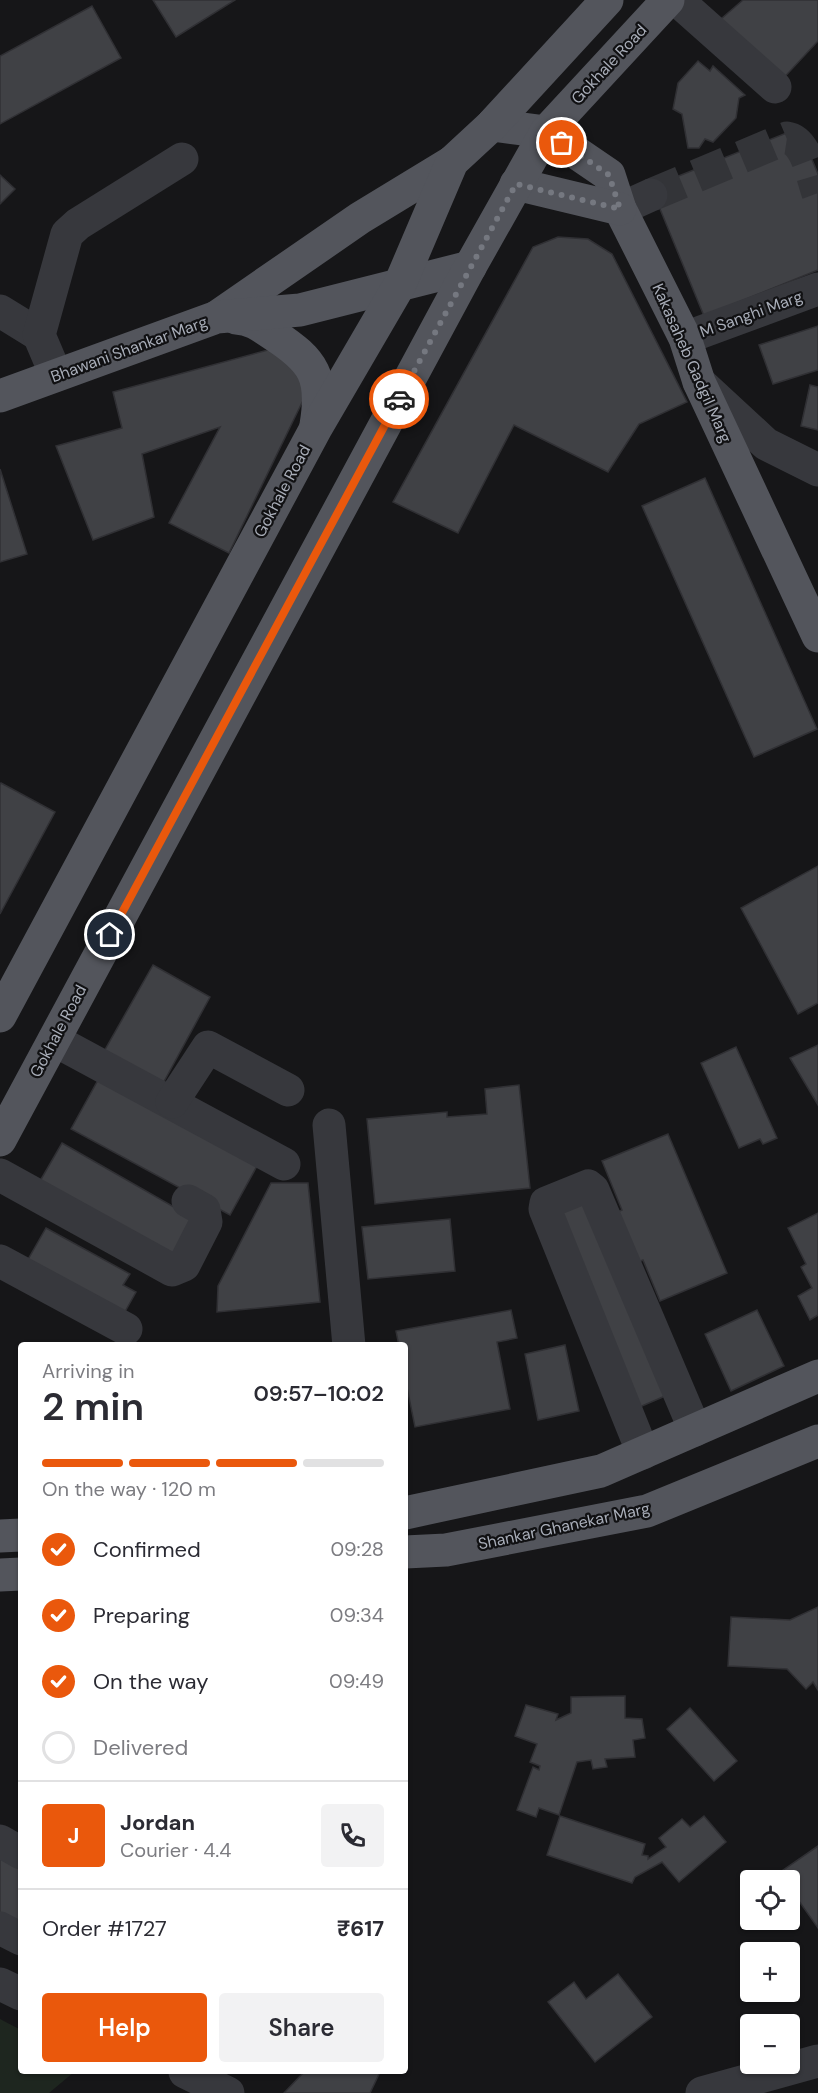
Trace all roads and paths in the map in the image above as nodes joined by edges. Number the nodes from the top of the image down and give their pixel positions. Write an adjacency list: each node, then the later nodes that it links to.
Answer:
1 (607, 0): 5 (main road, Gokhale Road)
2 (668, 0): 6 (main road, Gokhale Road)
3 (677, 0): 4 (street)
4 (775, 87)
5 (492, 125): 6 (main road, Kakasaheb Gadgil Marg); 8 (main road, Gokhale Road)
6 (546, 132): 9 (main road, Gokhale Road); 11 (main road, Kakasaheb Gadgil Marg)
7 (182, 159): 17 (street)
8 (452, 162): 13 (main road, Gokhale Road); 16 (main road)
9 (516, 184): 11 (main road); 12 (main road, Gokhale Road)
10 (651, 195): 11 (street)
11 (620, 209): 18 (main road, Kakasaheb Gadgil Marg)
12 (470, 267): 13 (main road, Bhawani Shankar Marg); 26 (main road, Gokhale Road)
13 (400, 284): 16 (main road, Bhawani Shankar Marg); 22 (main road, Gokhale Road)
14 (818, 289): 18 (street, M Sanghi Marg)
15 (0, 311): 17 (street)
16 (217, 317): 19 (main road, Bhawani Shankar Marg); 22 (main road)
17 (39, 335): 19 (street)
18 (685, 338): 20 (main road, Kakasaheb Gadgil Marg)
19 (56, 375): 21 (main road, Bhawani Shankar Marg)
20 (699, 382): 23 (street); 24 (main road, Kakasaheb Gadgil Marg)
21 (0, 396)
22 (316, 428): 25 (main road, Gokhale Road)
23 (818, 470)
24 (818, 636)
25 (0, 1016)
26 (54, 1040): 28 (street); 30 (main road, Gokhale Road)
27 (288, 1090): 28 (street)
28 (172, 1102): 31 (street)
29 (329, 1125): 36 (street)
30 (0, 1140)
31 (284, 1164)
32 (0, 1174): 33 (street)
33 (188, 1201)
34 (0, 1261): 35 (street)
35 (126, 1329)
36 (349, 1342)
37 (818, 1376): 38 (main road)
38 (695, 1430): 40 (main road); 40 (street)
39 (818, 1441): 44 (main road, Shankar Ghanekar Marg)
40 (642, 1453): 41 (main road)
41 (408, 1512)
42 (0, 1536): 43 (main road)
43 (18, 1536)
44 (408, 1552)
45 (18, 1574): 46 (main road)
46 (0, 1575)
47 (0, 1842): 48 (street)
48 (18, 1851)
49 (0, 1928): 50 (street)
50 (18, 1937)
51 (0, 1984): 52 (street)
52 (18, 1993)
53 (818, 2061): 55 (street)
54 (189, 2074): 56 (street)
55 (755, 2086): 57 (street)
56 (228, 2093)
57 (702, 2093)

